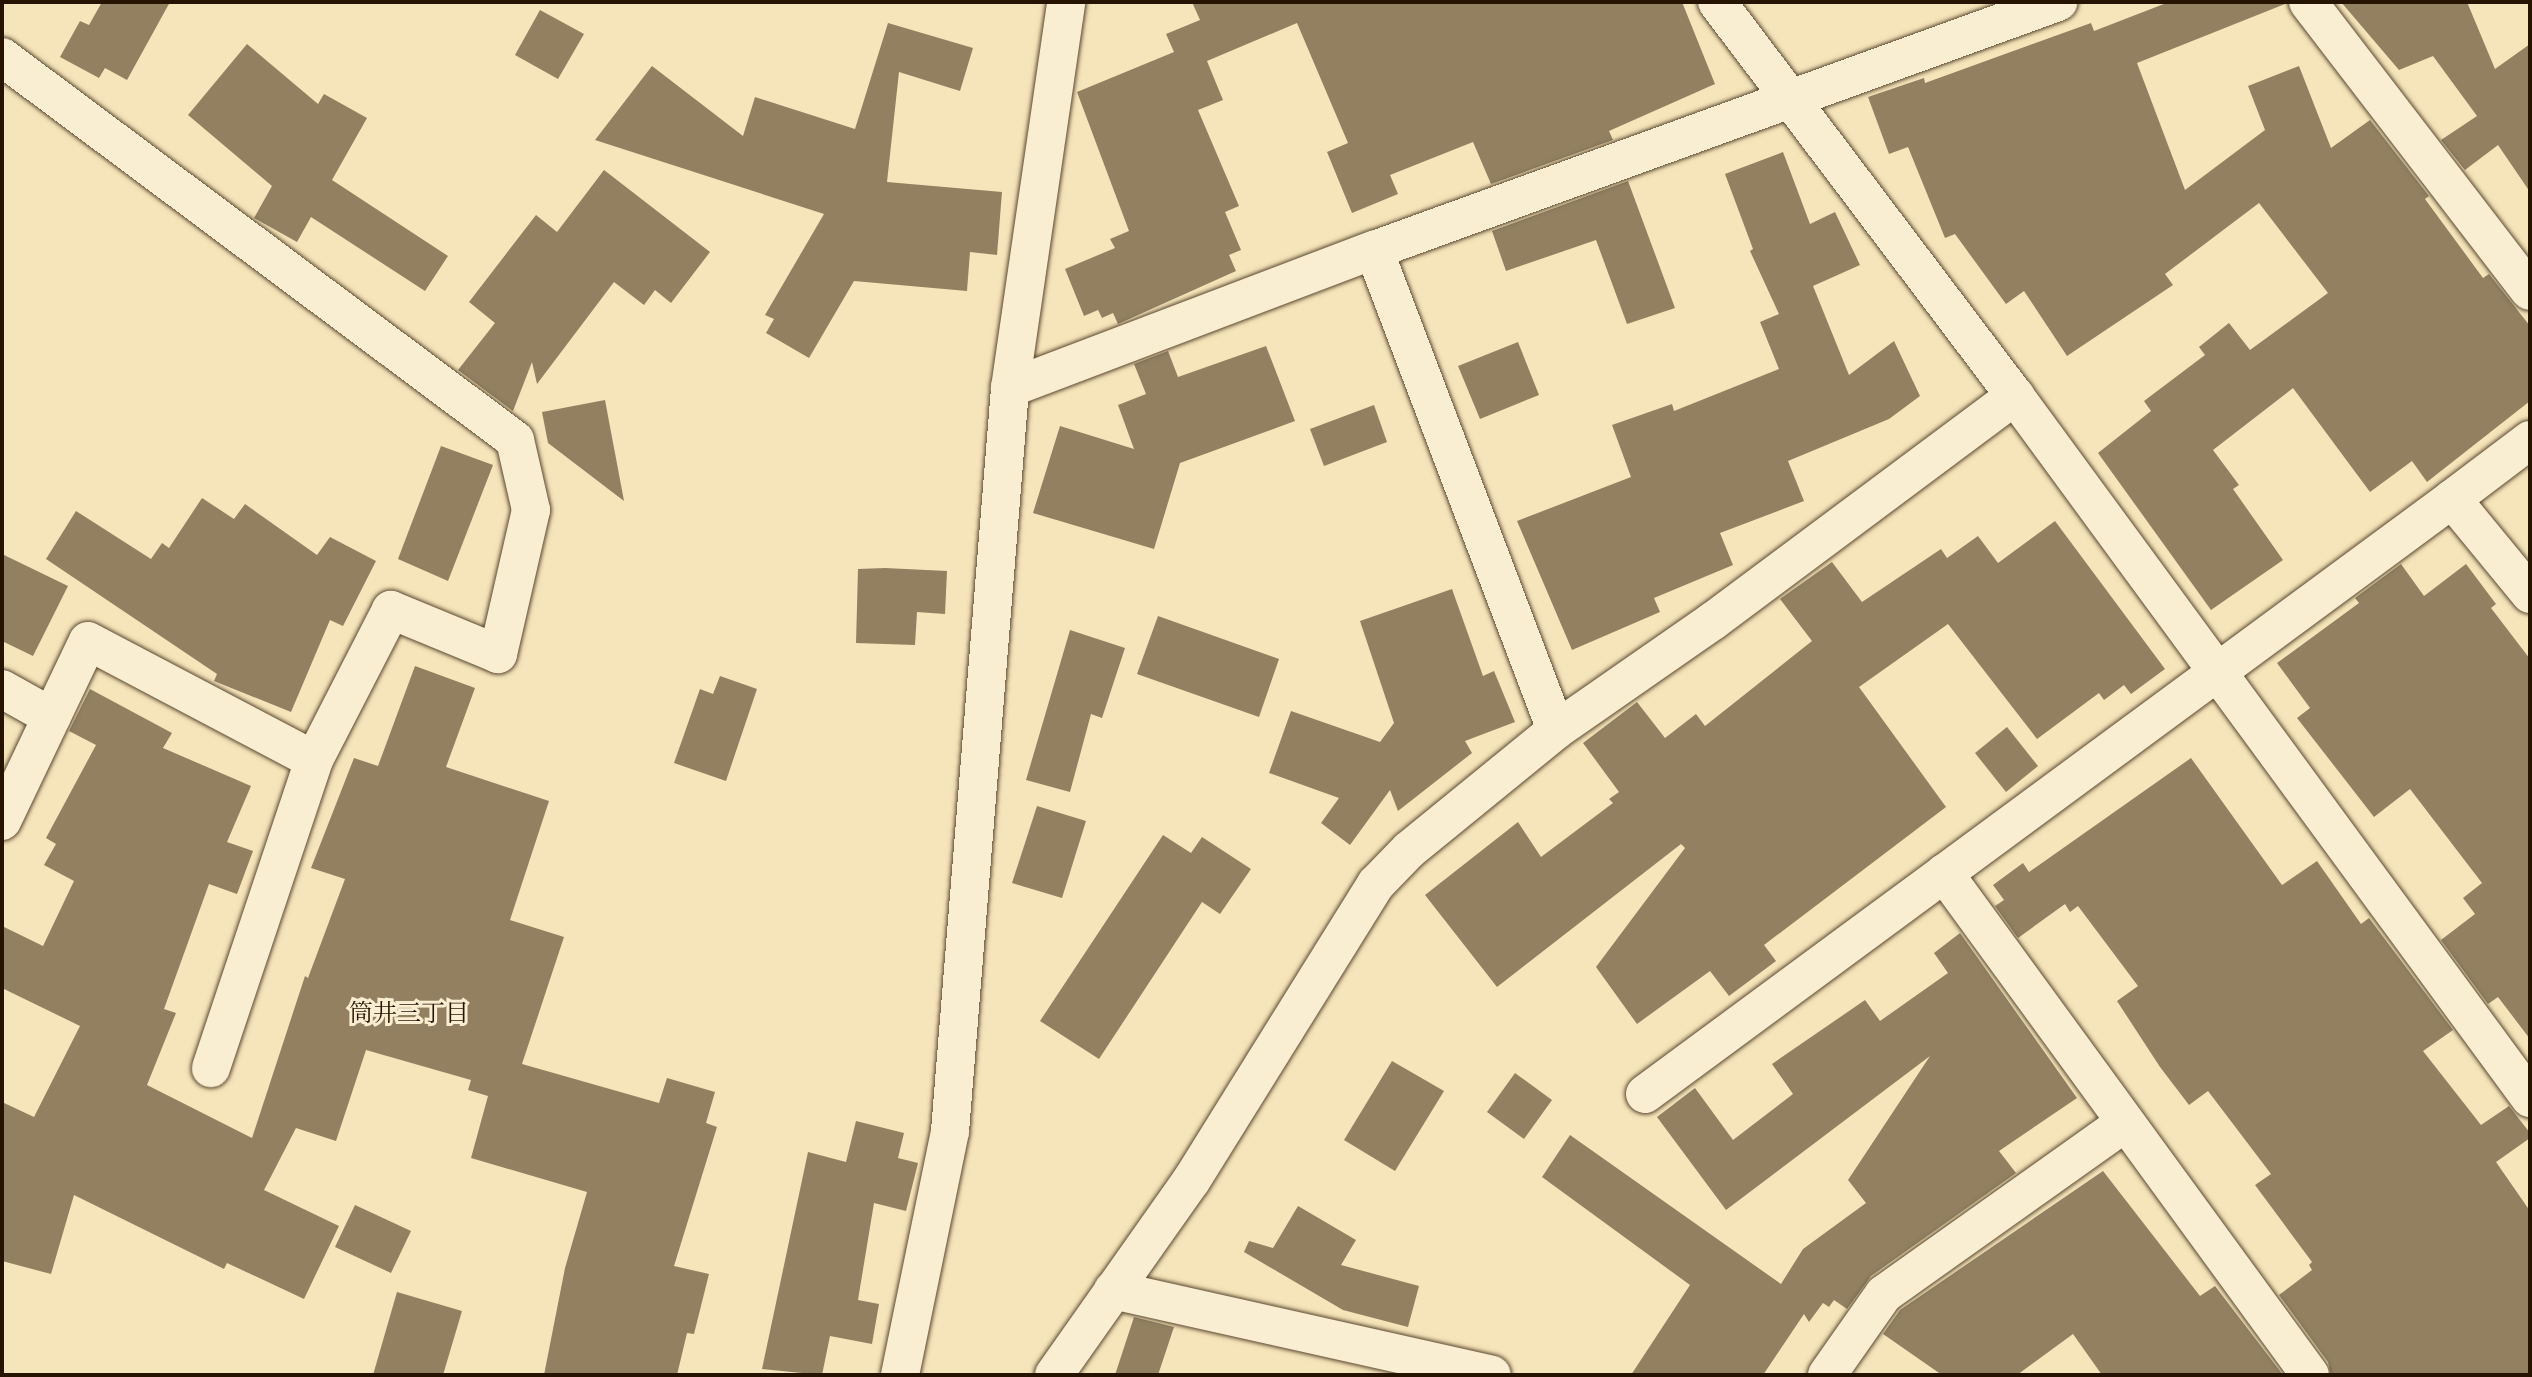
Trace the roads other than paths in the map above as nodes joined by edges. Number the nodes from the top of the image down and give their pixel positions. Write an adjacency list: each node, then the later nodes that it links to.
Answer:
1 (1717, 2): 6 (street)
2 (2058, 2): 6 (street)
3 (2308, 2): 8 (street)
4 (1068, 3): 9 (street)
5 (2, 57): 18 (street)
6 (1789, 97): 7 (street); 10 (street)
7 (1374, 250): 9 (street); 17 (street)
8 (2530, 291)
9 (1010, 388): 26 (street)
10 (2015, 396): 14 (street); 17 (street)
11 (2530, 440): 12 (street)
12 (2452, 499): 13 (street); 14 (street)
13 (2530, 594)
14 (2218, 671): 20 (street); 23 (street)
15 (2, 690): 16 (street)
16 (52, 717): 18 (street); 19 (street)
17 (1556, 730): 25 (street)
18 (314, 760): 21 (street)
19 (2, 821)
20 (1944, 873): 22 (street); 24 (street)
21 (211, 1068)
22 (1645, 1094)
23 (2530, 1098)
24 (2125, 1123): 29 (street); 30 (street)
25 (1113, 1290): 27 (street); 28 (street)
26 (900, 1375)
27 (1054, 1375)
28 (1492, 1375)
29 (1827, 1375)
30 (2310, 1375)

